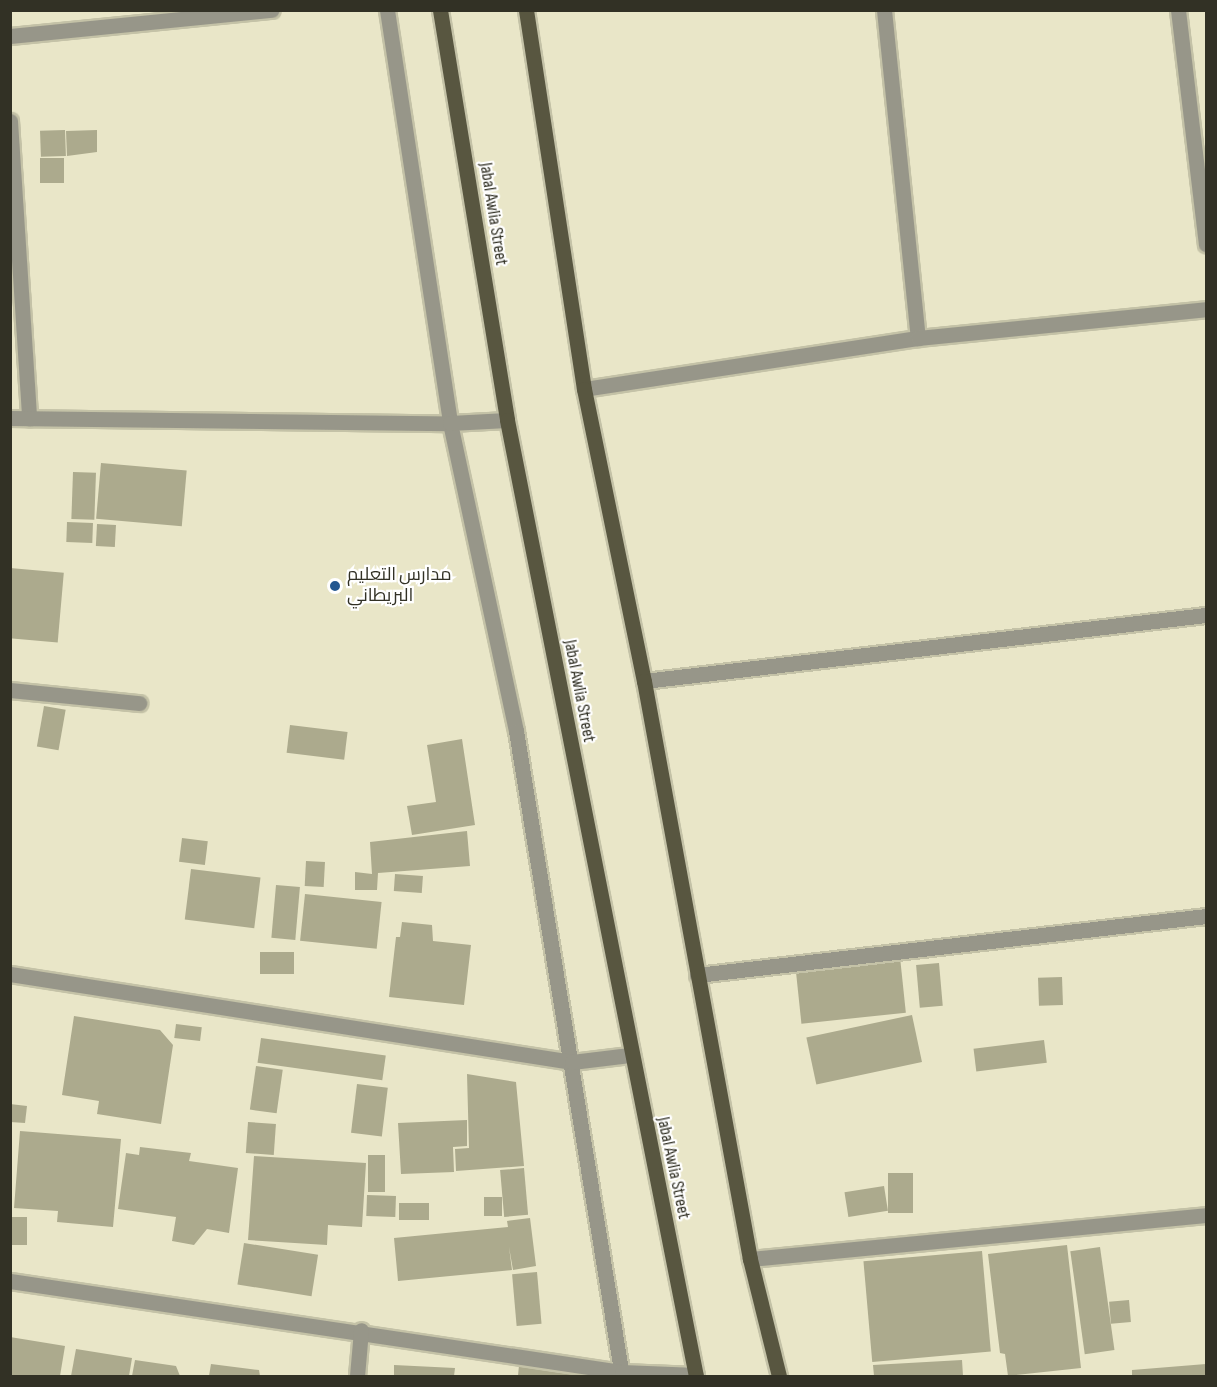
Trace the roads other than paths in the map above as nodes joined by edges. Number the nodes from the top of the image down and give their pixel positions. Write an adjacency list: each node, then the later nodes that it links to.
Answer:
1 (272, 10): 7 (street)
2 (387, 10): 16 (street)
3 (440, 10): 15 (main road, Jabal Awlia Street)
4 (526, 10): 12 (main road)
5 (884, 10): 11 (street)
6 (1178, 10): 9 (street)
7 (10, 36)
8 (10, 121): 14 (street)
9 (1206, 244)
10 (1206, 309): 11 (street)
11 (918, 338): 12 (street)
12 (584, 389): 18 (main road)
13 (10, 418): 14 (street)
14 (29, 418): 16 (street)
15 (507, 420): 16 (street); 24 (main road, Jabal Awlia Street)
16 (450, 423): 25 (street)
17 (1206, 615): 18 (street)
18 (644, 681): 23 (main road)
19 (10, 690): 20 (street)
20 (139, 703)
21 (1206, 916): 23 (street)
22 (10, 974): 25 (street)
23 (697, 975): 27 (main road)
24 (630, 1055): 25 (street); 31 (main road, Jabal Awlia Street)
25 (572, 1062): 30 (street)
26 (1206, 1215): 27 (street)
27 (750, 1259): 33 (main road)
28 (10, 1281): 29 (street)
29 (361, 1330): 30 (street); 32 (street)
30 (622, 1375): 31 (street)
31 (696, 1376)
32 (357, 1377)
33 (780, 1377)

